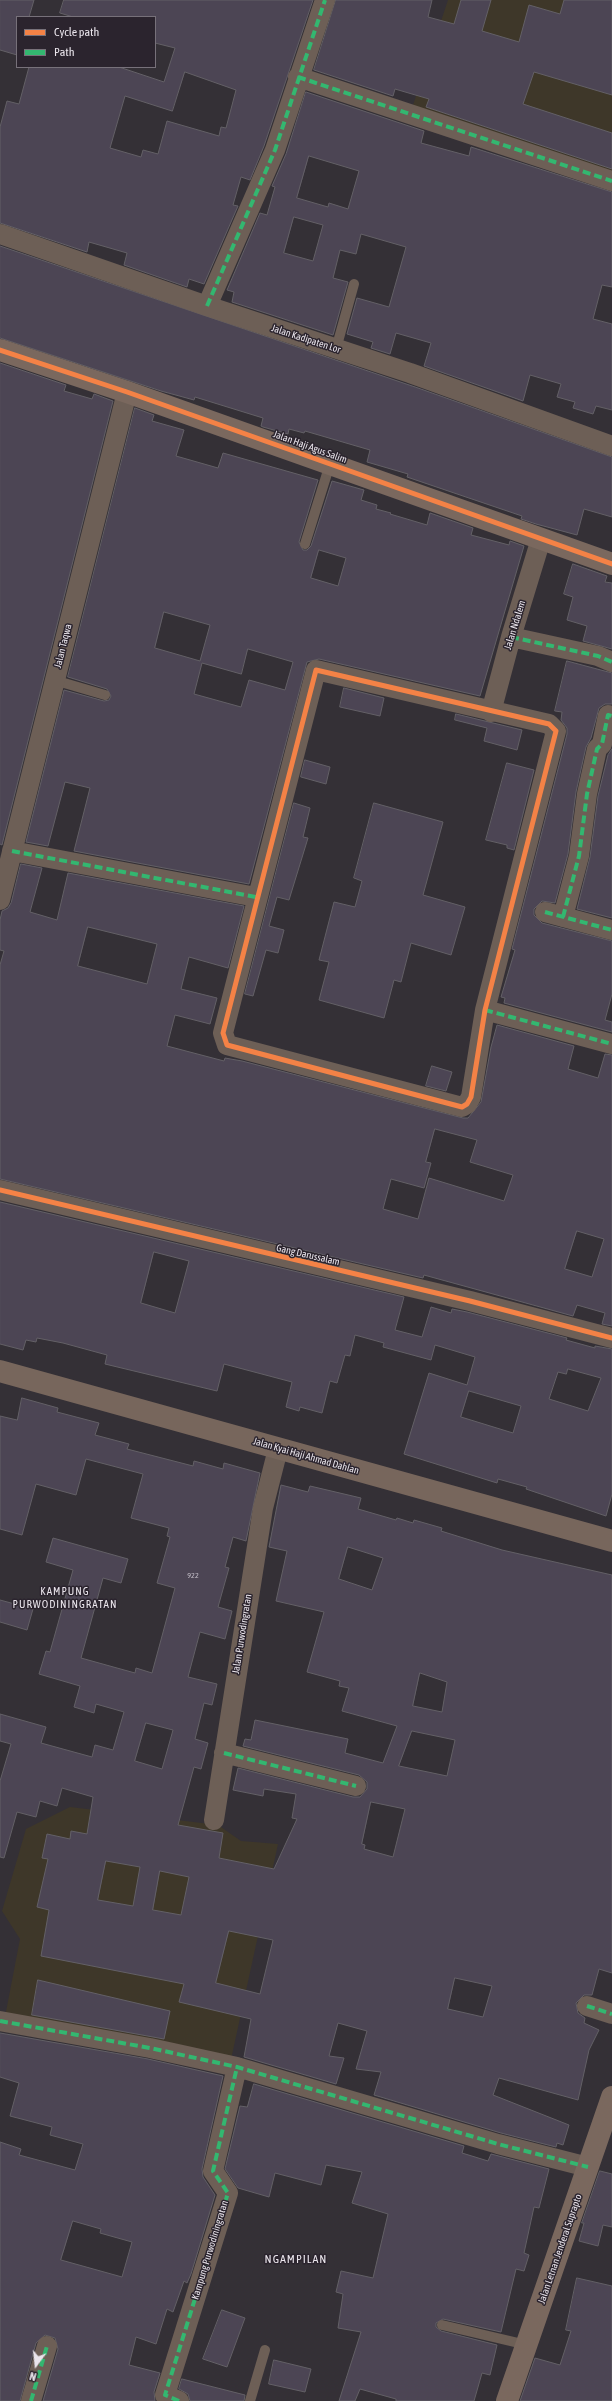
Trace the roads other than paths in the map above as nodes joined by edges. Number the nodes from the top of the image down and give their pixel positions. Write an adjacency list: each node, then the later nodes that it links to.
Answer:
1 (325, 0): 2 (street)
2 (298, 77): 3 (street); 6 (street)
3 (612, 181)
4 (0, 234): 6 (street, Jalan Kadipaten Lor)
5 (354, 284): 7 (lane)
6 (207, 306): 7 (street, Jalan Kadipaten Lor)
7 (336, 349): 10 (street, Jalan Kadipaten Lor)
8 (0, 350): 9 (street, Jalan Haji Agus Salim)
9 (127, 392): 11 (street, Jalan Haji Agus Salim); 17 (street, Jalan Taqwa)
10 (612, 446)
11 (330, 464): 12 (street, Jalan Haji Agus Salim); 13 (lane)
12 (541, 539): 14 (street, Jalan Haji Agus Salim); 15 (street, Jalan Ndalem)
13 (305, 544)
14 (612, 564)
15 (510, 637): 16 (street); 19 (street, Jalan Ndalem)
16 (612, 662)
17 (54, 680): 18 (lane); 21 (street, Jalan Taqwa)
18 (105, 695)
19 (491, 712): 22 (street); 25 (street)
20 (612, 716): 24 (street)
21 (12, 851): 22 (street); 23 (street, Jalan Taqwa)
22 (256, 897): 25 (street)
23 (0, 900)
24 (612, 930)
25 (485, 1010): 26 (street)
26 (612, 1044)
27 (0, 1190): 28 (street, Gang Darussalam)
28 (612, 1338)
29 (0, 1371): 30 (main road, Jalan Kyai Haji Ahmad Dahlan)
30 (278, 1449): 31 (main road, Jalan Kyai Haji Ahmad Dahlan); 32 (street, Jalan Purwodingratan)
31 (612, 1541)
32 (224, 1753): 33 (street); 34 (street, Jalan Purwodingratan)
33 (356, 1786)
34 (214, 1820)
35 (587, 2006): 36 (street)
36 (612, 2014)
37 (0, 2020): 38 (street)
38 (237, 2067): 40 (street); 46 (street, Kampung Purwodiningratan)
39 (612, 2097): 40 (street, Jalan Letnan Jenderal Suprapto)
40 (588, 2167): 42 (street, Jalan Letnan Jenderal Suprapto)
41 (442, 2325): 42 (lane)
42 (527, 2345): 48 (street, Jalan Letnan Jenderal Suprapto)
43 (47, 2346): 45 (street)
44 (265, 2350): 47 (lane)
45 (31, 2401)
46 (179, 2401)
47 (250, 2401)
48 (507, 2401)

